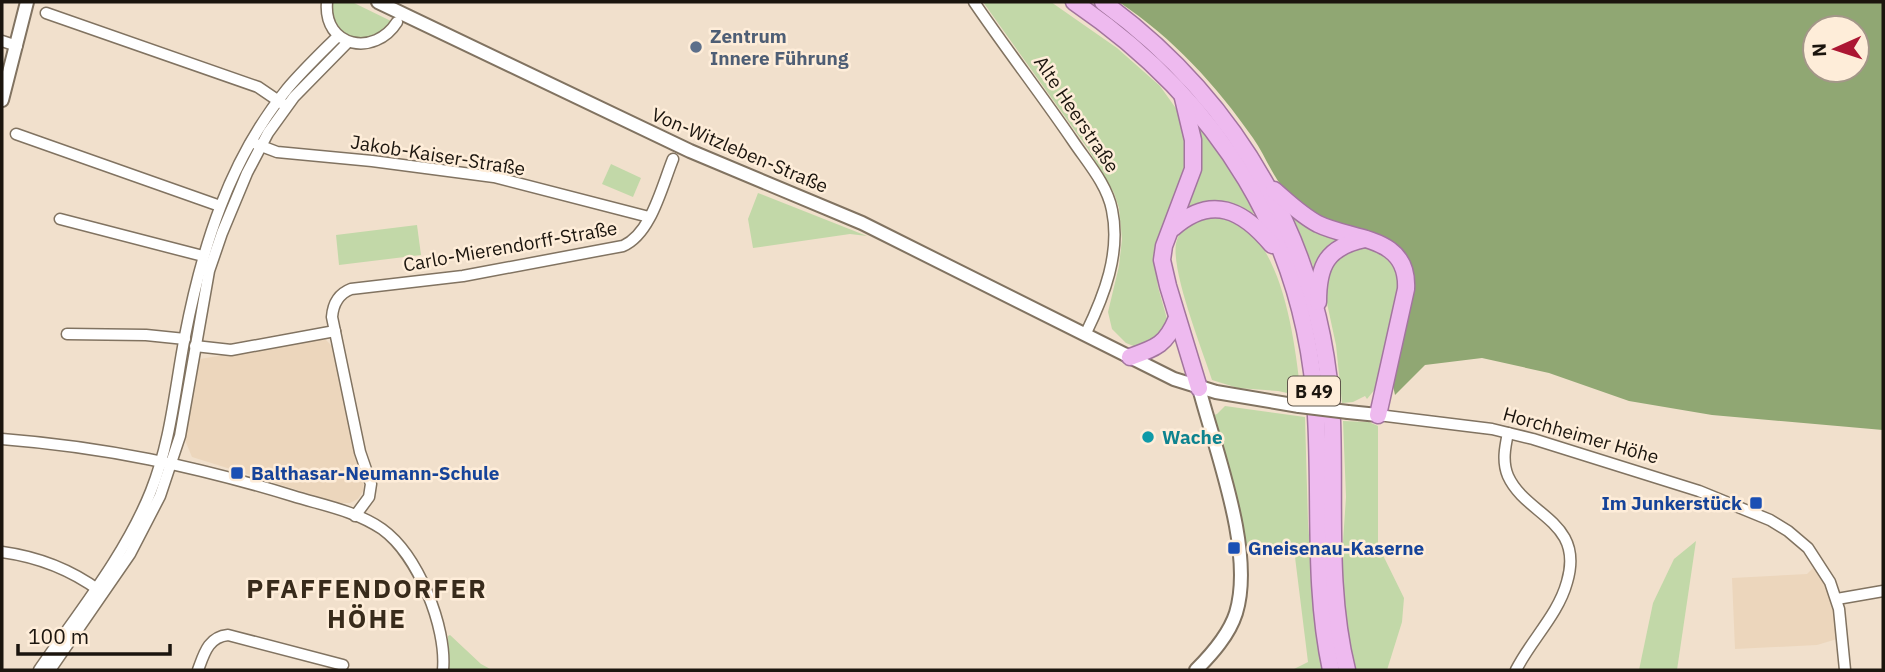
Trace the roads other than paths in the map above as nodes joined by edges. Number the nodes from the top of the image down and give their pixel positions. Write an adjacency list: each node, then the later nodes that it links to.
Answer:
1 (27, 2): 12 (street)
2 (327, 2): 9 (street)
3 (378, 2): 33 (street, Von-Witzleben-Straße)
4 (974, 2): 33 (street, Alte Heerstraße)
5 (1074, 2): 13 (highway, B 49)
6 (1103, 2): 19 (highway, B 49)
7 (46, 13): 15 (street)
8 (397, 22): 11 (street)
9 (338, 36): 11 (street); 15 (street)
10 (2, 41): 12 (street)
11 (348, 42): 15 (street)
12 (17, 46): 14 (street)
13 (1180, 89): 25 (highway); 28 (highway, B 49)
14 (2, 100)
15 (283, 103): 17 (street)
16 (16, 134): 21 (street)
17 (256, 144): 20 (street); 21 (street); 22 (street, Jakob-Kaiser-Straße)
18 (673, 159): 22 (street, Carlo-Mierendorff-Straße)
19 (1266, 184): 26 (highway); 30 (highway, B 49)
20 (233, 202): 21 (street); 23 (street)
21 (220, 206): 23 (street); 27 (street)
22 (649, 217): 32 (street, Carlo-Mierendorff-Straße)
23 (228, 218): 31 (street)
24 (60, 219): 27 (street)
25 (1171, 229): 28 (highway); 29 (highway)
26 (1365, 239): 30 (highway); 39 (highway)
27 (203, 256): 31 (street)
28 (1284, 260): 55 (highway, B 49)
29 (1177, 318): 37 (highway); 38 (highway)
30 (1318, 318): 56 (highway, B 49)
31 (193, 327): 35 (street); 36 (street)
32 (335, 331): 36 (street); 44 (street, Carlo-Mierendorff-Straße)
33 (1086, 333): 37 (street)
34 (67, 334): 35 (street)
35 (185, 339): 36 (street)
36 (190, 353): 42 (street); 43 (street)
37 (1130, 357): 38 (street)
38 (1199, 388): 39 (street, Horchheimer Höhe, bridge); 54 (street)
39 (1378, 415): 40 (street, Horchheimer Höhe)
40 (1508, 433): 48 (street, Horchheimer Höhe); 57 (street)
41 (2, 439): 42 (street)
42 (161, 461): 43 (street); 46 (street)
43 (172, 463): 44 (street); 46 (street)
44 (355, 516): 53 (street)
45 (2, 552): 46 (street)
46 (99, 591): 50 (street); 51 (street)
47 (1883, 591): 48 (street)
48 (1837, 599): 58 (street, Horchheimer Höhe)
49 (343, 665): 52 (street)
50 (39, 670)
51 (50, 670)
52 (198, 670)
53 (443, 670)
54 (1196, 670)
55 (1331, 670)
56 (1347, 670)
57 (1516, 670)
58 (1845, 670)

